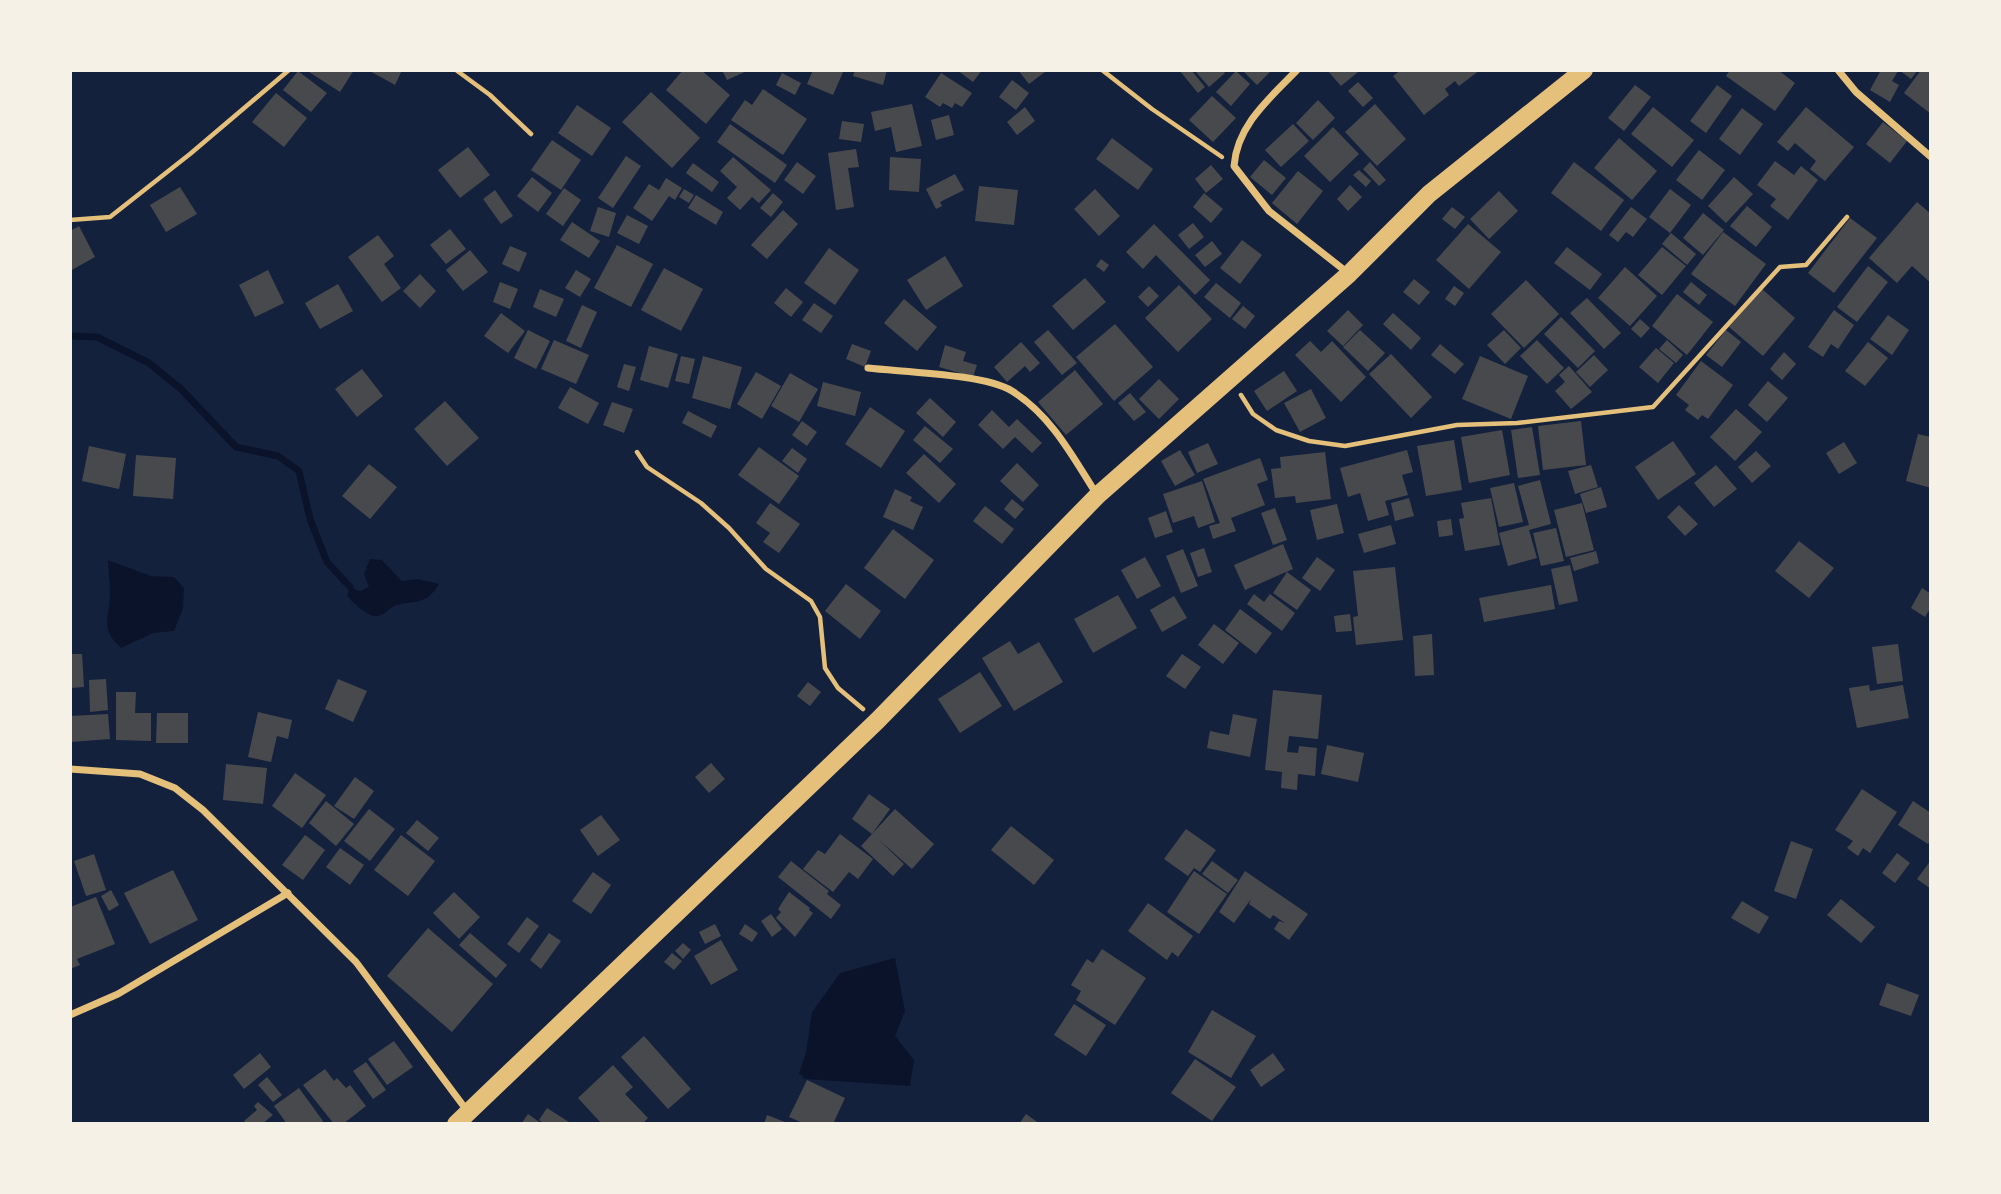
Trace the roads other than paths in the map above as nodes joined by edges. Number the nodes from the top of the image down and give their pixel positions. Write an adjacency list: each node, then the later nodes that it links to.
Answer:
1 (1297, 70): 5 (street)
2 (1584, 70): 5 (main road)
3 (1839, 70): 4 (street)
4 (1931, 157)
5 (1349, 274): 7 (main road)
6 (868, 368): 7 (street)
7 (1098, 495): 11 (main road)
8 (70, 769): 9 (street)
9 (288, 893): 10 (street); 11 (street)
10 (70, 1015)
11 (463, 1118)

